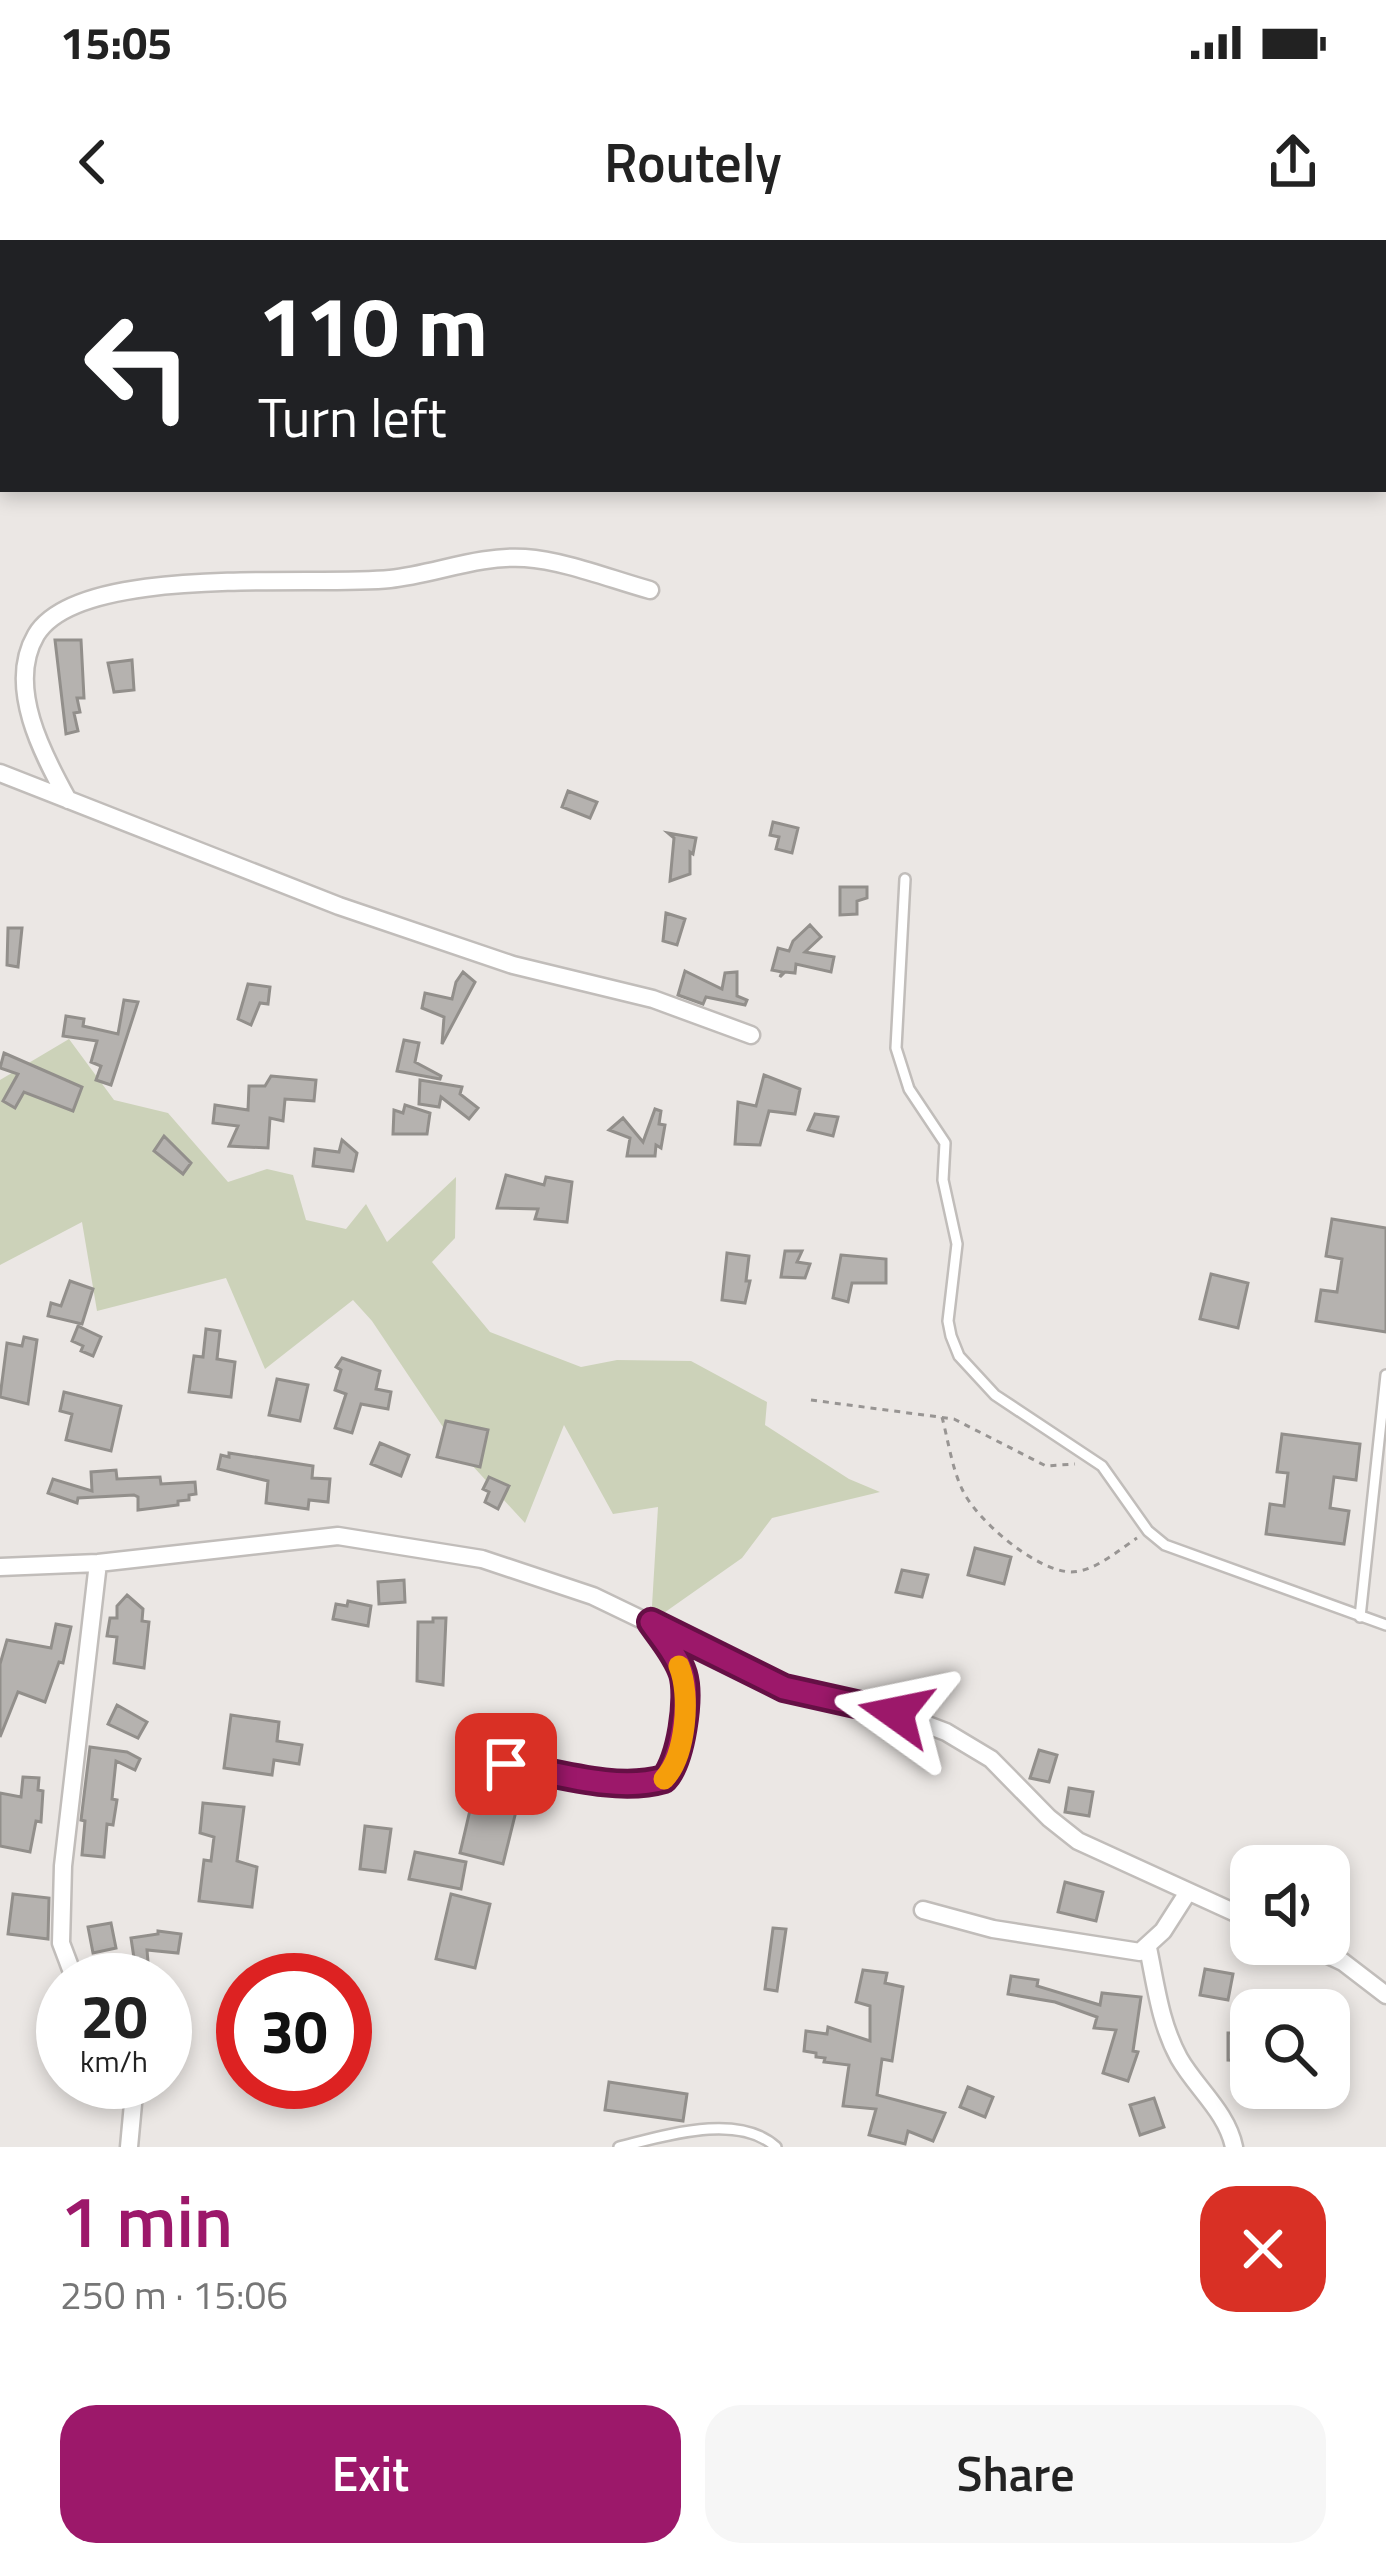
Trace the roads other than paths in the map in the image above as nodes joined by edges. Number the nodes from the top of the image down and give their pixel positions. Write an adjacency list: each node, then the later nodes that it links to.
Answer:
1 (650, 590): 3 (street)
2 (0, 773): 3 (street)
3 (68, 800): 5 (street)
4 (905, 879): 9 (lane)
5 (752, 1035)
6 (1386, 1376): 9 (lane)
7 (98, 1563): 8 (street); 10 (street); 17 (street)
8 (0, 1567)
9 (1360, 1617): 11 (lane)
10 (651, 1622): 12 (street); 13 (street)
11 (1386, 1624)
12 (506, 1764)
13 (1188, 1892): 15 (street); 16 (street)
14 (923, 1910): 16 (street)
15 (1230, 1911)
16 (1148, 1948): 24 (street)
17 (65, 1953)
18 (1347, 1965): 19 (street)
19 (1386, 1995)
20 (133, 2109): 21 (street)
21 (129, 2147)
22 (619, 2147): 23 (lane)
23 (776, 2147)
24 (1234, 2147)

